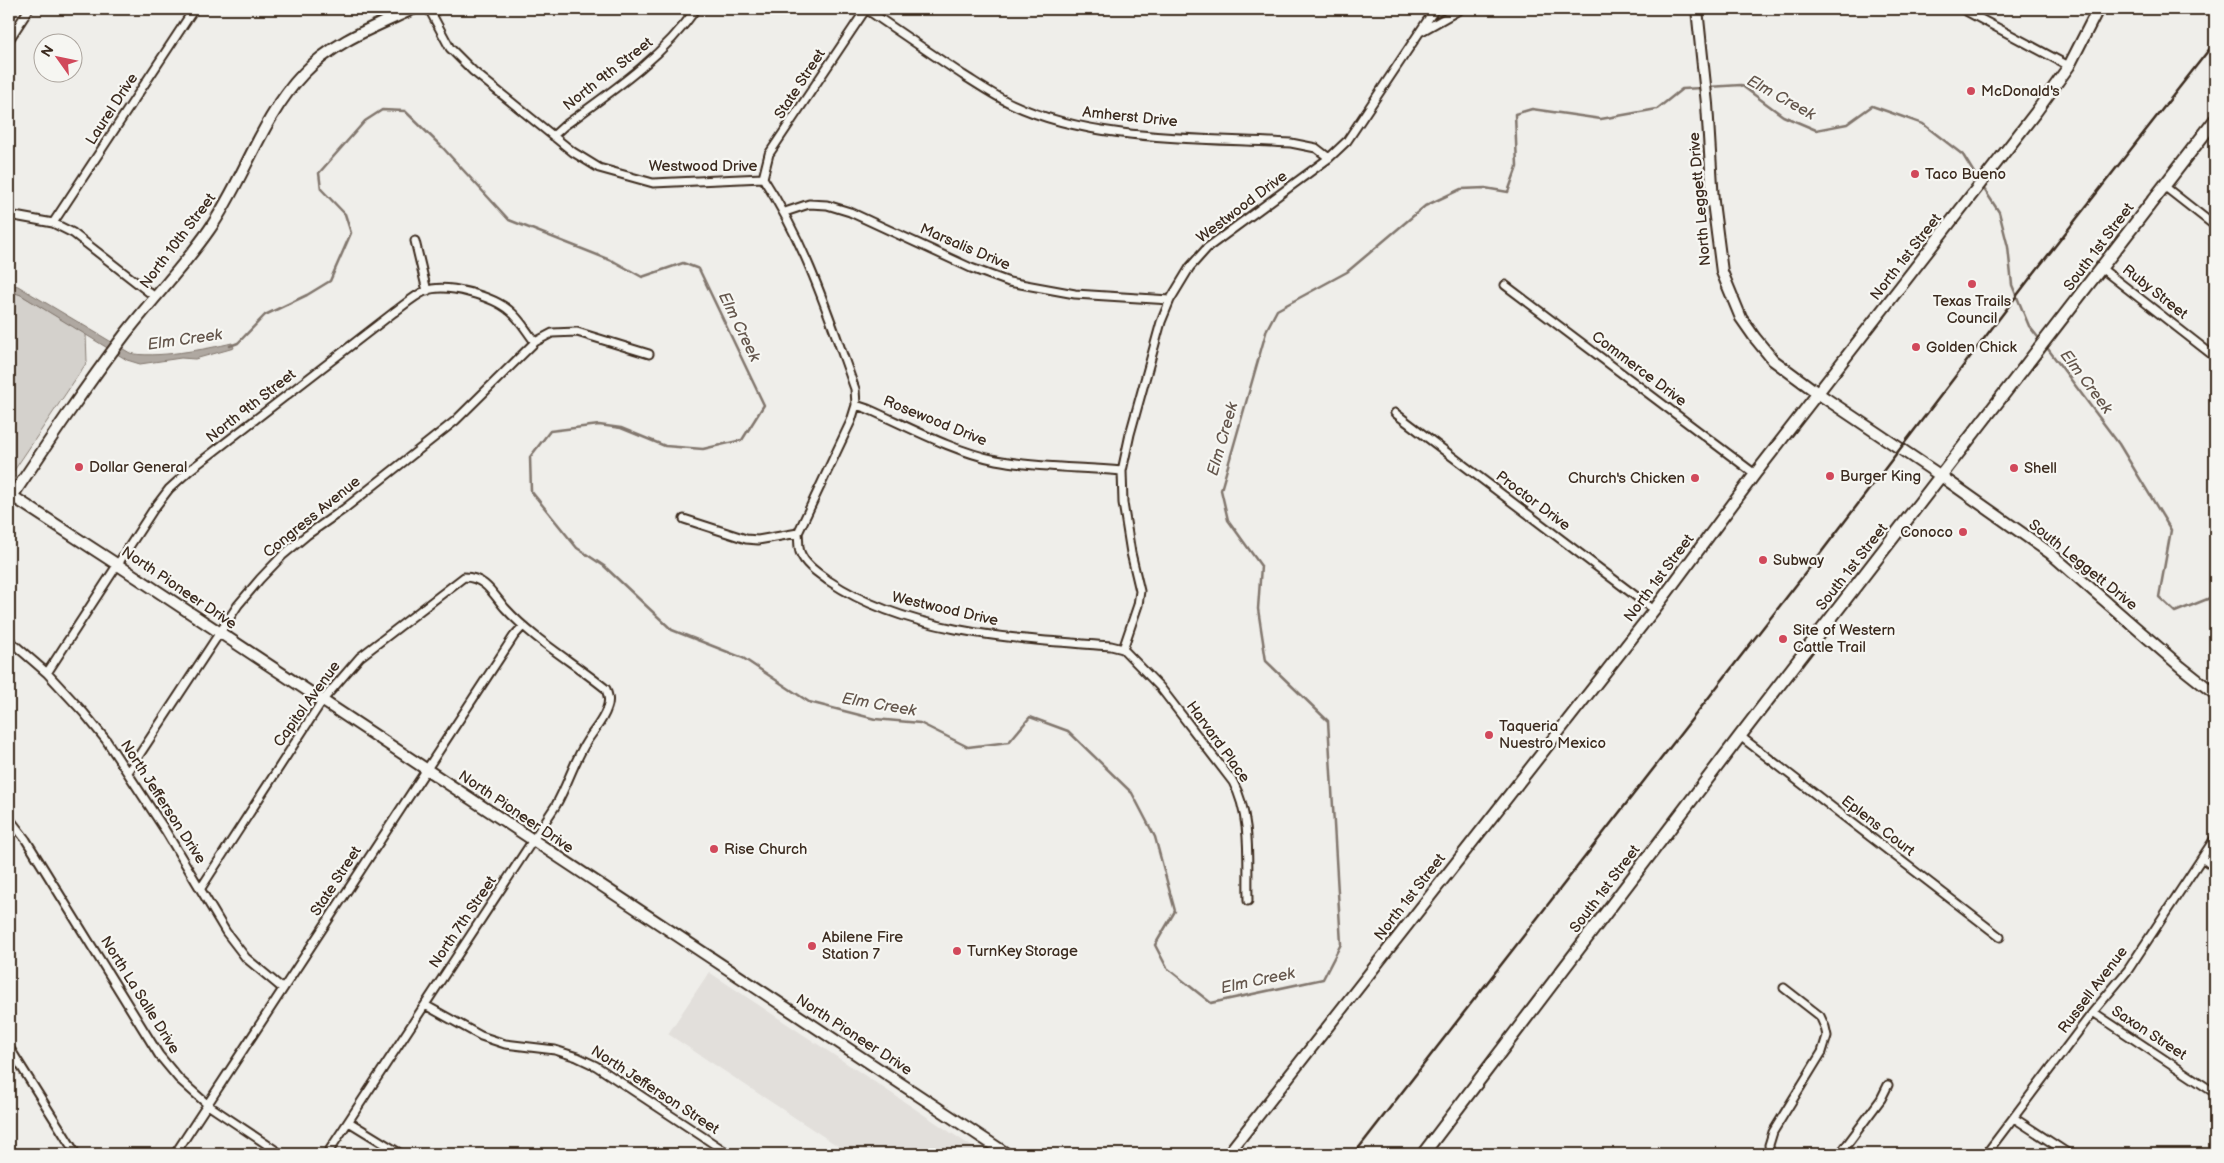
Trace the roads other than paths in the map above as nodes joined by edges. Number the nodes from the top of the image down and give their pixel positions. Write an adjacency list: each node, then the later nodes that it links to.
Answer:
1 (29, 9): 15 (street)
2 (194, 9): 24 (street, Laurel Drive)
3 (413, 9): 30 (main road, North 10th Street)
4 (429, 9): 18 (street, Westwood Drive)
5 (696, 9): 18 (street, North 9th Street)
6 (866, 9): 19 (street, Amherst Drive); 20 (street, State Street)
7 (1428, 9): 13 (street)
8 (1435, 9): 13 (street, Westwood Drive)
9 (1461, 9): 14 (street)
10 (1697, 9): 35 (main road, North Leggett Drive)
11 (1962, 9): 16 (street)
12 (2098, 9): 16 (main road, North 1st Street)
13 (1431, 16): 14 (street, Westwood Drive)
14 (1419, 32): 19 (street, Westwood Drive)
15 (9, 40)
16 (2069, 66): 35 (main road, North 1st Street)
17 (2215, 120): 21 (main road, South 1st Street)
18 (553, 136): 20 (street, Westwood Drive)
19 (1329, 158): 31 (street, Westwood Drive)
20 (763, 178): 22 (street, Westwood Drive)
21 (2164, 186): 25 (street); 27 (main road, South 1st Street)
22 (785, 212): 31 (street, Marsalis Drive); 36 (street, Westwood Drive)
23 (9, 215): 24 (street)
24 (53, 224): 30 (street)
25 (2215, 226)
26 (415, 241): 29 (street)
27 (2101, 268): 34 (street, Ruby Street); 41 (main road, South 1st Street)
28 (1506, 286): 40 (street, Commerce Drive)
29 (426, 291): 32 (street); 45 (street, North 9th Street)
30 (155, 297): 42 (main road, North 10th Street)
31 (1170, 300): 39 (street, Westwood Drive)
32 (535, 342): 33 (street); 48 (street, Congress Avenue)
33 (649, 354)
34 (2215, 357)
35 (1818, 394): 38 (main road, North Leggett Drive); 40 (main road, North 1st Street)
36 (856, 406): 39 (street, Rosewood Drive); 44 (street, Westwood Drive)
37 (1395, 413): 46 (street, Proctor Drive)
38 (1901, 449): 41 (main road, South Leggett Drive)
39 (1122, 471): 50 (street, Westwood Drive)
40 (1755, 474): 46 (main road, North 1st Street)
41 (1941, 476): 52 (main road, South Leggett Drive); 54 (main road, South 1st Street)
42 (10, 497): 45 (main road, North Pioneer Drive)
43 (684, 519): 44 (street)
44 (798, 533): 50 (street, Westwood Drive)
45 (118, 565): 48 (main road, North Pioneer Drive); 51 (street, North 9th Street)
46 (1654, 610): 82 (main road, North 1st Street)
47 (523, 626): 53 (street, Capitol Avenue); 55 (street, State Street); 59 (street, North 7th Street)
48 (220, 632): 53 (main road, North Pioneer Drive); 56 (street, Congress Avenue)
49 (9, 640): 51 (street, North Jefferson Drive)
50 (1123, 649): 63 (street, Harvard Place)
51 (46, 673): 56 (street, North Jefferson Drive)
52 (2215, 694)
53 (322, 701): 55 (main road, North Pioneer Drive); 62 (street, Capitol Avenue)
54 (1740, 736): 64 (street, Eplens Court); 83 (main road, South 1st Street)
55 (426, 770): 59 (main road, North Pioneer Drive); 65 (street, State Street)
56 (128, 772): 62 (street, North Jefferson Drive)
57 (9, 818): 72 (street, North La Salle Drive)
58 (2215, 838): 60 (street, Russell Avenue)
59 (534, 841): 67 (street, North 7th Street); 81 (main road, North Pioneer Drive)
60 (2202, 858): 61 (street); 68 (street, Russell Avenue)
61 (2215, 868)
62 (201, 888): 65 (street, North Jefferson Drive)
63 (1248, 901)
64 (2000, 937)
65 (282, 988): 72 (street, State Street)
66 (1784, 988): 84 (street)
67 (424, 1004): 74 (street, North 7th Street); 80 (street, North Jefferson Street)
68 (2093, 1012): 71 (street, Saxon Street); 73 (street, Russell Avenue)
69 (9, 1047): 75 (street)
70 (1888, 1084): 85 (street)
71 (2215, 1093)
72 (208, 1104): 76 (street, State Street); 77 (street, North La Salle Drive)
73 (2014, 1118): 86 (street, Russell Avenue); 87 (street)
74 (349, 1122): 78 (street, North 7th Street); 79 (street)
75 (76, 1154)
76 (175, 1154)
77 (281, 1154)
78 (327, 1154)
79 (401, 1154)
80 (729, 1154)
81 (1007, 1154)
82 (1228, 1154)
83 (1423, 1154)
84 (1770, 1154)
85 (1840, 1154)
86 (1986, 1154)
87 (2069, 1154)

